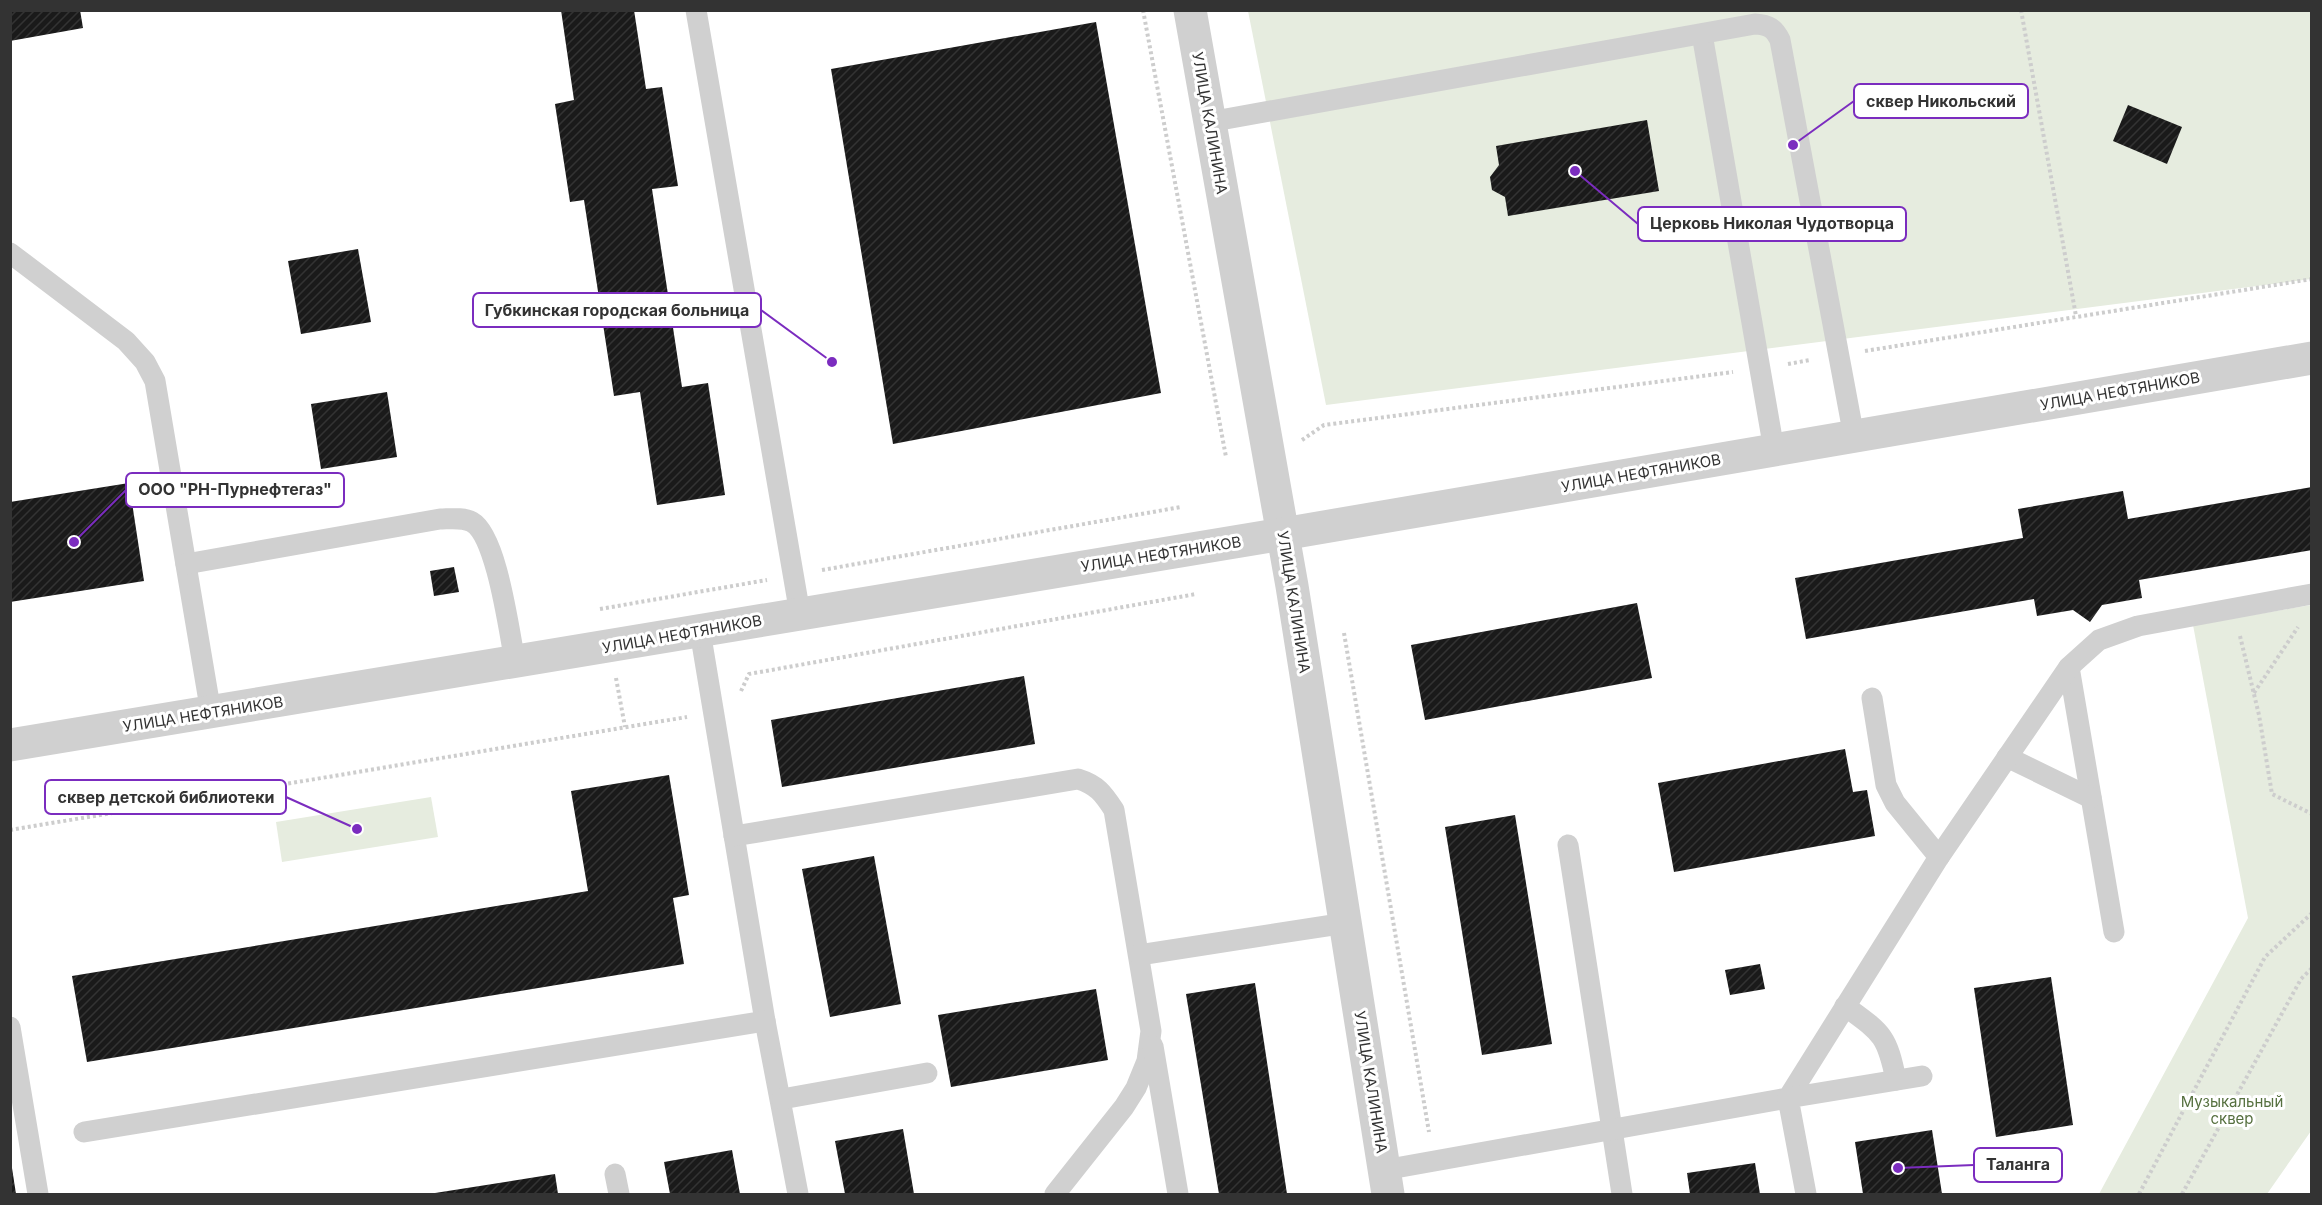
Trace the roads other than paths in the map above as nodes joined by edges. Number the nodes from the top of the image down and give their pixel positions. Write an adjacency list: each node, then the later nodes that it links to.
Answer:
1 (696, 10): 12 (lane)
2 (1190, 10): 4 (street, УЛИЦА КАЛИНИНА)
3 (1702, 34): 4 (lane); 7 (lane); 8 (lane)
4 (1209, 122): 9 (street, УЛИЦА КАЛИНИНА)
5 (10, 253): 10 (lane)
6 (2312, 358): 7 (street, УЛИЦА НЕФТЯНИКОВ)
7 (1854, 437): 8 (street, УЛИЦА НЕФТЯНИКОВ)
8 (1774, 450): 9 (street, УЛИЦА НЕФТЯНИКОВ)
9 (1283, 534): 12 (street, УЛИЦА НЕФТЯНИКОВ); 24 (street, УЛИЦА КАЛИНИНА)
10 (186, 564): 14 (lane); 17 (lane)
11 (2312, 594): 15 (lane)
12 (800, 614): 13 (street, УЛИЦА НЕФТЯНИКОВ)
13 (700, 631): 14 (street, УЛИЦА НЕФТЯНИКОВ); 21 (lane)
14 (515, 661): 17 (street, УЛИЦА НЕФТЯНИКОВ)
15 (2069, 667): 19 (lane); 20 (lane)
16 (1872, 698): 23 (lane)
17 (211, 713): 18 (street, УЛИЦА НЕФТЯНИКОВ)
18 (10, 745)
19 (2007, 757): 20 (lane); 23 (lane)
20 (2091, 798): 25 (lane)
21 (734, 836): 26 (lane); 28 (lane)
22 (1568, 845): 36 (lane)
23 (1939, 857): 27 (lane)
24 (1346, 923): 26 (lane); 38 (street, УЛИЦА КАЛИНИНА)
25 (2114, 932)
26 (1139, 955): 30 (lane)
27 (1845, 1006): 33 (lane); 34 (lane)
28 (765, 1021): 35 (lane); 37 (lane)
29 (10, 1027): 39 (lane)
30 (1151, 1031): 41 (lane); 42 (lane)
31 (927, 1073): 35 (lane)
32 (1922, 1076): 33 (lane)
33 (1896, 1080): 34 (lane)
34 (1788, 1098): 36 (lane); 44 (lane)
35 (782, 1099): 40 (lane)
36 (1612, 1130): 38 (lane); 43 (lane)
37 (84, 1132)
38 (1386, 1182)
39 (38, 1194)
40 (798, 1194)
41 (1055, 1194)
42 (1178, 1194)
43 (1623, 1194)
44 (1806, 1194)

